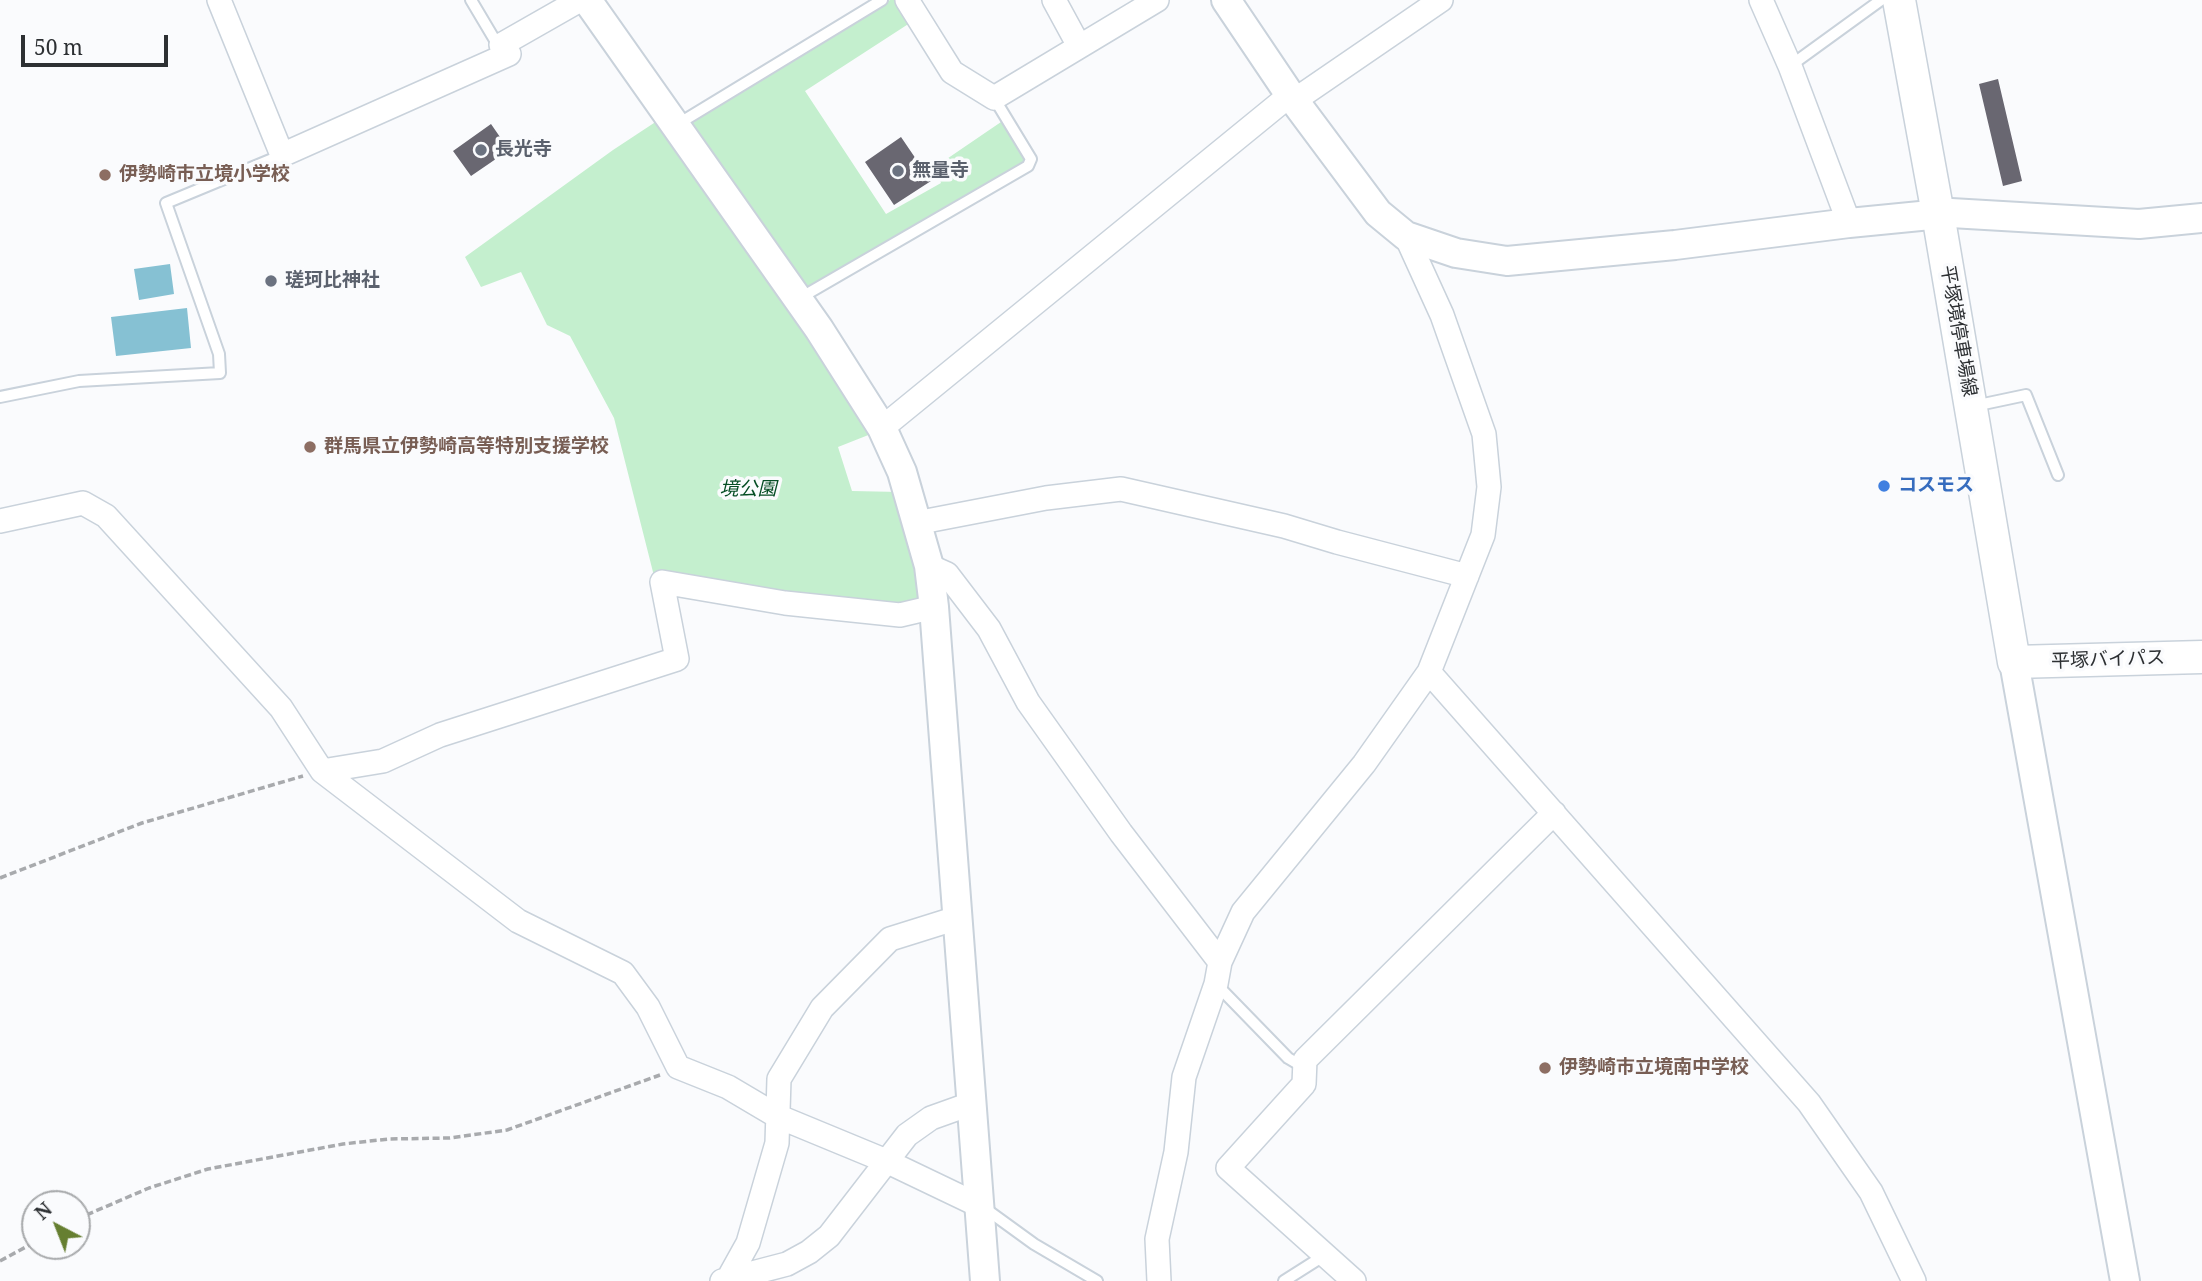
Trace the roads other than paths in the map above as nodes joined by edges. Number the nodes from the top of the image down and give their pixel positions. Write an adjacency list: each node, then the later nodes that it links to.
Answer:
1 (219, 0): 20 (street)
2 (471, 0): 14 (lane)
3 (580, 0): 14 (street)
4 (587, 0): 19 (street)
5 (882, 0): 19 (lane)
6 (907, 0): 18 (street)
7 (1054, 0): 15 (street)
8 (1157, 0): 15 (street)
9 (1226, 0): 17 (street)
10 (1441, 0): 17 (street)
11 (1761, 0): 16 (street)
12 (1881, 0): 16 (lane)
13 (1899, 0): 21 (main road, 平塚境停車場線)
14 (501, 45): 20 (street)
15 (1079, 46): 18 (street)
16 (1790, 66): 23 (street)
17 (1292, 97): 24 (street); 28 (street)
18 (994, 98): 25 (lane)
19 (675, 125): 25 (street)
20 (282, 155): 26 (lane)
21 (1938, 214): 22 (street); 23 (street); 27 (main road, 平塚境停車場線)
22 (2202, 218)
23 (1849, 223): 24 (street)
24 (1406, 236): 33 (street)
25 (798, 300): 28 (street)
26 (0, 397)
27 (1971, 407): 29 (lane); 36 (main road, 平塚境停車場線)
28 (882, 428): 31 (street)
29 (2058, 475)
30 (2, 514): 38 (street)
31 (916, 523): 32 (street); 33 (street)
32 (929, 566): 34 (street); 41 (street)
33 (1467, 576): 37 (street)
34 (934, 607): 38 (street); 40 (street)
35 (2202, 657): 36 (main road, 平塚バイパス)
36 (2014, 662): 55 (street)
37 (1429, 671): 39 (street); 41 (street)
38 (321, 771): 44 (street)
39 (1554, 813): 42 (street); 54 (street)
40 (957, 918): 43 (street); 44 (street)
41 (1218, 973): 42 (lane); 51 (street)
42 (1306, 1068): 47 (street)
43 (973, 1103): 45 (street); 46 (street)
44 (777, 1116): 45 (street); 48 (street)
45 (886, 1161): 46 (street); 48 (street)
46 (980, 1206): 49 (street); 50 (lane)
47 (1325, 1255): 52 (lane); 53 (street)
48 (725, 1280)
49 (985, 1281)
50 (1097, 1281)
51 (1159, 1281)
52 (1284, 1281)
53 (1354, 1281)
54 (1914, 1281)
55 (2125, 1281)

